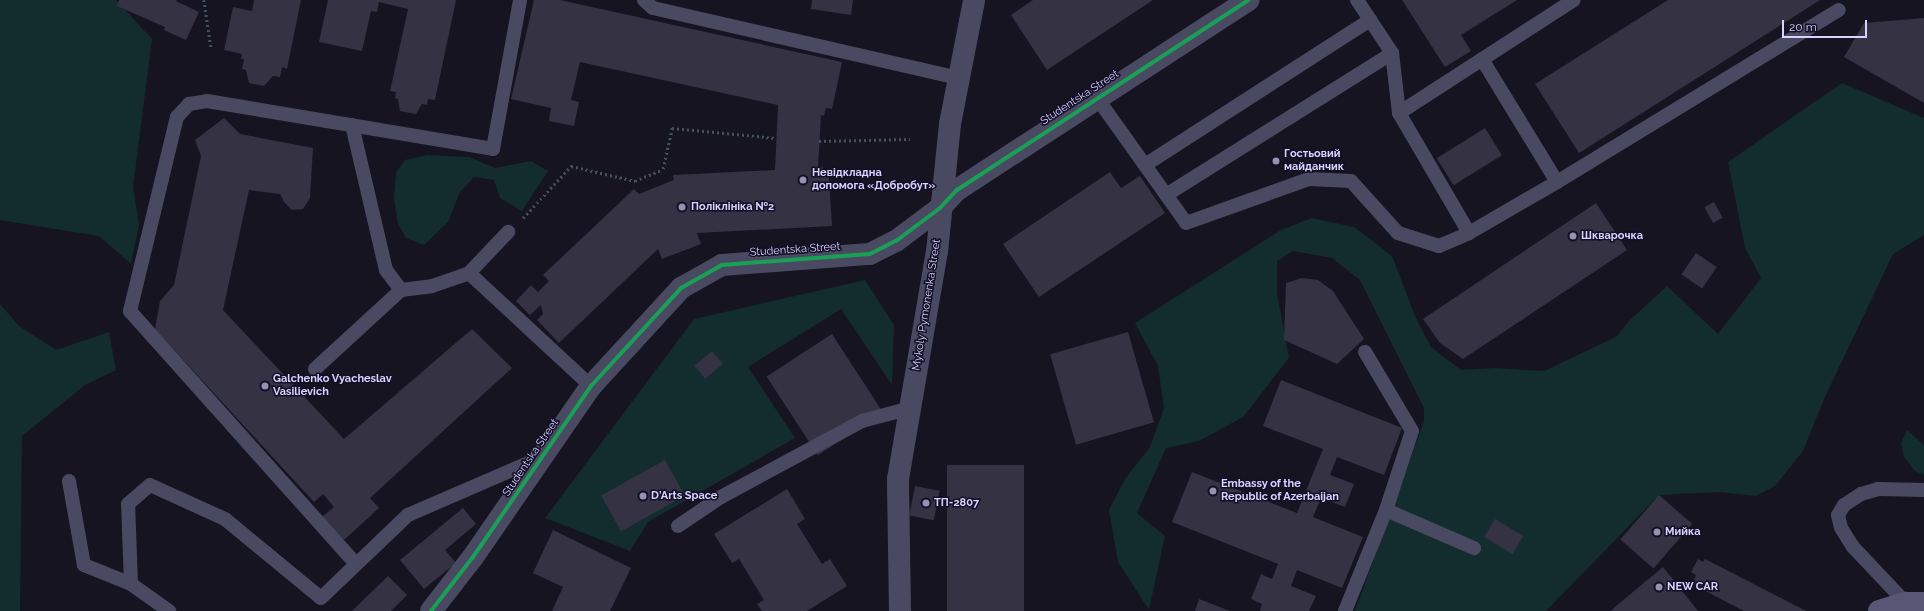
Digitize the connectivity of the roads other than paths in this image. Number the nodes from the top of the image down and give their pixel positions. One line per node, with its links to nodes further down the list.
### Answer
1 (520, 0): 14 (lane)
2 (644, 0): 11 (lane)
3 (974, 0): 11 (street, Mykoly Pymonenka Street)
4 (1249, 0): 12 (street, Studentska Street)
5 (1357, 0): 8 (lane)
6 (1574, 0): 10 (lane)
7 (1839, 10): 16 (lane)
8 (1370, 20): 9 (lane); 15 (lane)
9 (1392, 53): 13 (lane); 17 (lane)
10 (1482, 59): 13 (lane); 16 (lane)
11 (958, 78): 18 (street, Mykoly Pymonenka Street)
12 (1097, 98): 15 (lane); 18 (street, Studentska Street)
13 (1399, 112): 20 (lane)
14 (352, 125): 22 (lane); 33 (lane)
15 (1145, 165): 17 (lane)
16 (1557, 182): 20 (lane)
17 (1166, 195): 20 (lane)
18 (940, 208): 25 (street, Studentska Street); 26 (street, Mykoly Pymonenka Street)
19 (508, 232): 21 (lane)
20 (1469, 233)
21 (469, 273): 22 (lane); 25 (lane)
22 (401, 290): 24 (lane)
23 (1364, 352): 30 (lane)
24 (315, 369)
25 (591, 386): 27 (street, Studentska Street)
26 (911, 408): 31 (lane); 39 (street, Mykoly Pymonenka Street)
27 (542, 457): 33 (lane); 38 (street, Studentska Street)
28 (69, 481): 34 (lane)
29 (1924, 490): 36 (lane)
30 (1386, 510): 32 (lane); 40 (lane)
31 (678, 526)
32 (1474, 548)
33 (356, 564): 34 (lane)
34 (131, 584): 37 (lane)
35 (1924, 585): 36 (main road)
36 (1910, 607): 41 (main road)
37 (169, 611)
38 (431, 611)
39 (900, 611)
40 (1345, 611)
41 (1879, 611)

